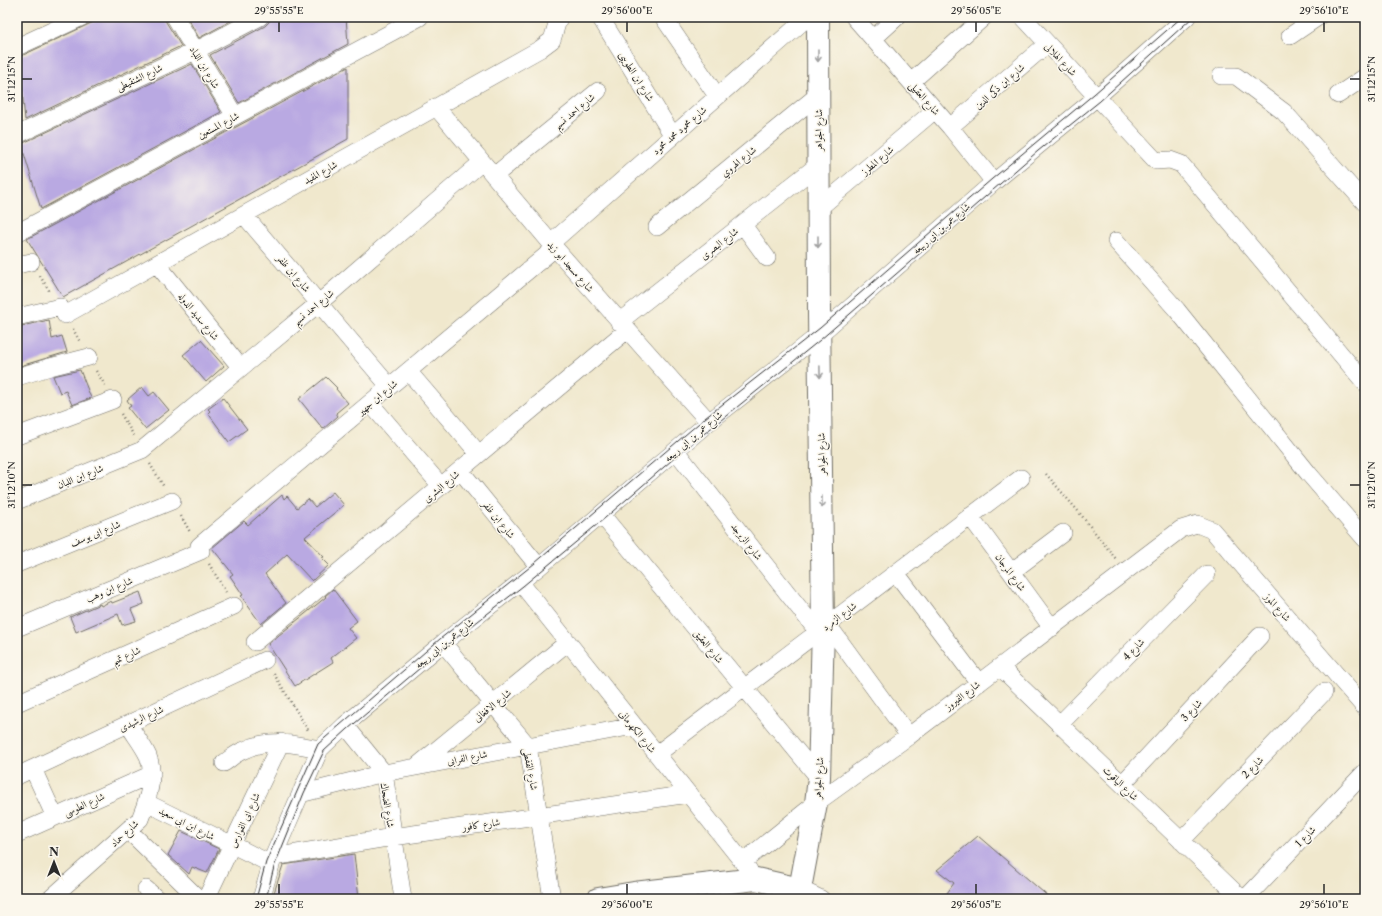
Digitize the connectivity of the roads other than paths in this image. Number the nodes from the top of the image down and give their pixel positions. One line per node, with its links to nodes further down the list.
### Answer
1 (82, 17): 19 (street)
2 (175, 17): 20 (street, شارع ابن اللباد)
3 (260, 17): 20 (street, شارع الشنقيطى)
4 (420, 17): 31 (street, شارع المستعين)
5 (559, 17): 29 (street, شارع المفيد)
6 (600, 17): 34 (street, شارع ابن الطويبى)
7 (663, 17): 27 (street)
8 (808, 17): 27 (street, شارع محمود محمد محمود)
9 (818, 17): 25 (main road, شارع الجواهر, one-way to 25)
10 (854, 17): 17 (street, شارع العقيلى)
11 (897, 17): 17 (street)
12 (984, 17): 23 (street)
13 (1187, 17): 28 (street, شارع عمر بن ابى ربيعه)
14 (1318, 17): 16 (street)
15 (1025, 18): 18 (street, شارع الهلالى)
16 (1290, 36)
17 (873, 39): 23 (street, شارع العقيلى)
18 (1048, 44): 28 (street, شارع الهلالى); 32 (street, شارع ابن ذكى الدين)
19 (17, 47)
20 (195, 51): 31 (street, شارع ابن اللباد); 33 (street, شارع الشنقيطى)
21 (1220, 76): 39 (street)
22 (1365, 77): 26 (street)
23 (911, 82): 30 (street, شارع العقيلى)
24 (598, 91): 37 (street, شارع احمد نسيم)
25 (818, 95): 36 (main road, شارع الجواهر); 43 (street, شارع الهروي)
26 (1338, 95)
27 (717, 96): 34 (street, شارع محمود محمد محمود)
28 (1098, 99): 38 (street, شارع عمر بن ابى ربيعه); 57 (street, شارع الهلالى)
29 (436, 107): 35 (street, شارع مسجد ابو زيد); 41 (street, شارع المفيد)
30 (935, 110): 32 (street, شارع العقيلى); 40 (street, شارع المطرز)
31 (235, 116): 44 (street, شارع المستعين)
32 (950, 127): 38 (street, شارع العقيلى)
33 (17, 135)
34 (673, 136): 46 (street, شارع محمود محمد محمود)
35 (482, 162): 37 (street, شارع مسجد ابو زيد); 49 (street, شارع احمد نسيم)
36 (818, 165): 40 (main road, شارع الجواهر); 42 (street, شارع البصرى)
37 (494, 176): 46 (street, شارع مسجد ابو زيد)
38 (994, 182): 52 (street, شارع عمر بن ابى ربيعه)
39 (1365, 203)
40 (818, 209): 52 (main road, شارع الجواهر, one-way to 52)
41 (244, 215): 48 (street, شارع المفيد); 49 (street, شارع ابن ظفر)
42 (742, 225): 47 (street); 51 (street, شارع البصرى)
43 (658, 227)
44 (17, 233)
45 (1116, 242): 75 (street)
46 (553, 245): 51 (street, شارع مسجد ابو زيد); 55 (street, شارع ابن جهير)
47 (767, 258)
48 (157, 264): 50 (street, شارع المفيد); 54 (street, شارع سديد الدوله)
49 (319, 303): 54 (street, شارع احمد نسيم); 58 (street, شارع ابن ظفر)
50 (17, 317)
51 (623, 326): 61 (street, شارع مسجد ابو زيد); 65 (street, شارع البشرى)
52 (820, 334): 61 (street, شارع عمر بن ابى ربيعه); 85 (main road, شارع الجواهر, one-way to 85)
53 (89, 357): 56 (street)
54 (241, 368): 63 (street, شارع احمد نسيم)
55 (408, 371): 58 (street, شارع ابن جهير); 65 (street)
56 (17, 377)
57 (1365, 383)
58 (389, 386): 60 (street, شارع ابن جهير)
59 (113, 400): 62 (street)
60 (370, 403): 68 (street); 76 (street, شارع ابن جهير)
61 (709, 422): 64 (street, شارع عمر بن ابى ربيعه)
62 (17, 436)
63 (142, 450): 69 (street, شارع ابن اللبان)
64 (676, 451): 71 (street, شارع عمر بن ابى ربيعه); 85 (street, شارع الزبرجد)
65 (479, 454): 66 (street, شارع البشرى)
66 (460, 470): 68 (street, شارع البشرى); 78 (street, شارع ابن ظفر)
67 (1021, 478): 72 (street, شارع الزمرد)
68 (441, 486): 88 (street, شارع البشرى)
69 (17, 501)
70 (172, 502): 77 (street, شارع ابى يوسف)
71 (601, 514): 78 (street, شارع عمر بن ابى ربيعه); 94 (street, شارع العقيق)
72 (970, 516): 79 (street, شارع المرجان); 80 (street, شارع الزمرد)
73 (1181, 530): 86 (street, شارع الفيروز); 98 (street, شارع الموز)
74 (1063, 533): 79 (street)
75 (1365, 540)
76 (200, 548): 84 (street, شارع ابن وهب)
77 (17, 564)
78 (539, 567): 82 (street, شارع عمر بن ابى ربيعه)
79 (1011, 572): 86 (street, شارع المرجان)
80 (896, 573): 85 (street, شارع الزمرد); 93 (street)
81 (1206, 574): 100 (street, شارع 4)
82 (520, 582): 89 (street, شارع الكهرمانى); 90 (street, شارع عمر بن ابى ربيعه)
83 (234, 606): 96 (street, شارع تميم)
84 (17, 628)
85 (823, 628): 94 (street, شارع الزمرد); 103 (street, شارع الزبرجد); 115 (main road, شارع الجواهر)
86 (1052, 628): 92 (street, شارع الفيروز)
87 (1260, 636): 116 (street, شارع 3)
88 (255, 642)
89 (568, 642): 97 (street, شارع الافغانى); 102 (street, شارع الكهرمانى)
90 (443, 643): 97 (street, شارع القفطى); 101 (street, شارع عمر بن ابى ربيعه)
91 (266, 660): 99 (street, شارع الرشيدى)
92 (1000, 667): 93 (street, شارع الفيروز); 100 (street, شارع الياقوت)
93 (978, 683): 103 (street, شارع الفيروز)
94 (744, 688): 107 (street, شارع الزمرد); 115 (street, شارع العقيق)
95 (1324, 692): 126 (street, شارع 2)
96 (17, 703)
97 (493, 703): 105 (street, شارع القفطى); 109 (street, شارع الافغانى)
98 (1364, 704)
99 (128, 724): 110 (street, شارع الرشيدى); 113 (street, شارع حماد)
100 (1060, 724): 116 (street, شارع الياقوت)
101 (345, 725): 106 (street, شارع عمر بن ابى ربيعه); 112 (street, شارع الضحاك)
102 (634, 726): 105 (street, شارع الفرابى); 107 (street, شارع الكهرمانى)
103 (909, 736): 120 (street, شارع الفيروز)
104 (281, 742): 106 (street); 108 (street); 127 (street, شارع ابى الفوارس)
105 (528, 746): 109 (street, شارع الفرابى); 121 (street, شارع القفطى)
106 (320, 749): 117 (street, شارع عمر بن ابى ربيعه)
107 (657, 754): 118 (street, شارع الكهرمانى)
108 (224, 763)
109 (416, 767): 112 (street, شارع الفرابى)
110 (33, 769): 114 (street, شارع الرشيدى); 122 (street)
111 (1365, 772): 141 (street, شارع 1)
112 (384, 773): 117 (street, شارع الفرابى); 125 (street, شارع الضحاك)
113 (152, 774): 119 (street, شارع حماد); 122 (street, شارع الطوسى)
114 (17, 776)
115 (819, 778): 120 (main road, شارع الجواهر)
116 (1122, 784): 126 (street, شارع الياقوت)
117 (301, 792): 128 (street, شارع عمر بن ابى ربيعه)
118 (689, 794): 121 (street, شارع كافور); 129 (street, شارع الكهرمانى)
119 (147, 803): 123 (street, شارع حماد); 127 (street, شارع ابن ابى سعيد)
120 (816, 803): 129 (street, شارع الفيروز); 131 (main road, شارع الجواهر)
121 (539, 816): 125 (street, شارع كافور); 138 (street, شارع القفطى)
122 (55, 817): 124 (street, شارع الطوسى)
123 (128, 830): 133 (street, شارع حماد); 134 (street)
124 (17, 834)
125 (393, 837): 128 (street, شارع كافور); 137 (street, شارع الضحاك)
126 (1181, 841): 141 (street, شارع الياقوت)
127 (232, 846): 128 (street, شارع ابن ابى سعيد); 135 (street, شارع ابى الفوارس)
128 (273, 859): 136 (street, شارع عمر بن ابى ربيعه)
129 (743, 862): 130 (street, شارع الكهرمانى)
130 (756, 879): 131 (main road); 132 (main road)
131 (788, 891): 140 (street)
132 (634, 896): 139 (main road)
133 (50, 899)
134 (199, 899)
135 (206, 899)
136 (261, 899)
137 (403, 899)
138 (552, 899)
139 (598, 899)
140 (821, 899)
141 (1243, 899)

